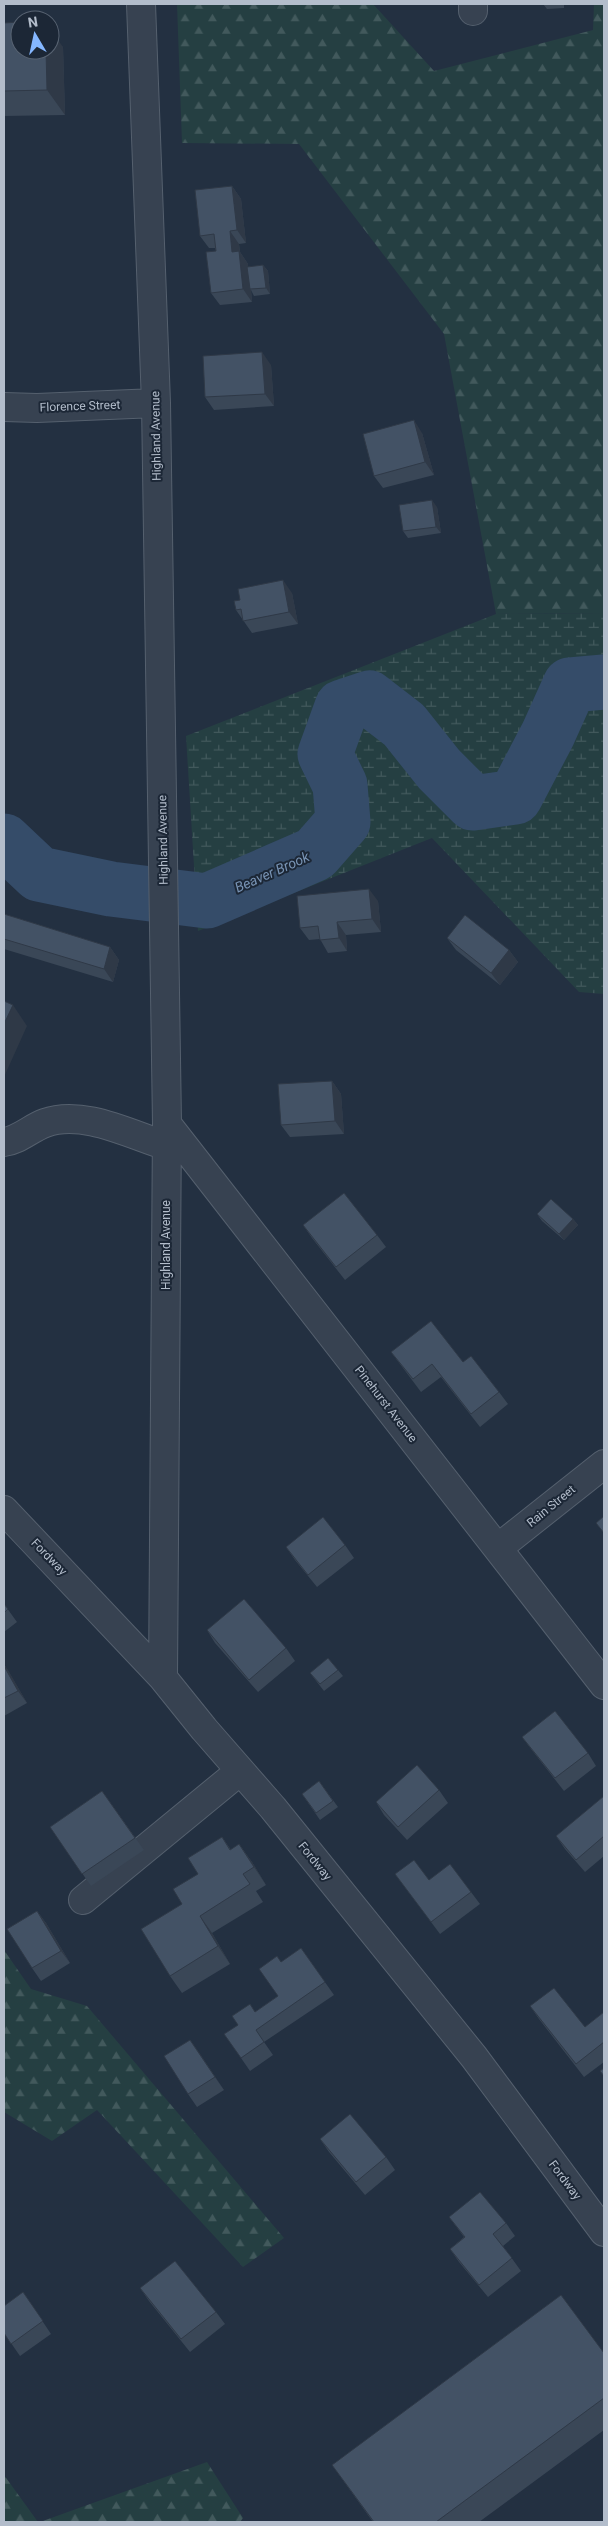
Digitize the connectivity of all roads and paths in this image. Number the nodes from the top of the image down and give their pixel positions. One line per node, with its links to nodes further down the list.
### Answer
1 (141, 4): 2 (street, Highland Avenue)
2 (156, 403): 3 (street, Florence Street); 4 (street, Highland Avenue)
3 (4, 407)
4 (167, 1135): 5 (street); 8 (street, Pinehurst Avenue); 9 (street, Highland Avenue)
5 (4, 1142)
6 (604, 1464): 8 (street, Rain Street)
7 (4, 1510): 9 (street, Fordway)
8 (498, 1548): 10 (street, Pinehurst Avenue)
9 (164, 1678): 11 (street, Fordway)
10 (604, 1685)
11 (240, 1771): 12 (street); 13 (street, Fordway)
12 (83, 1900)
13 (604, 2232)

